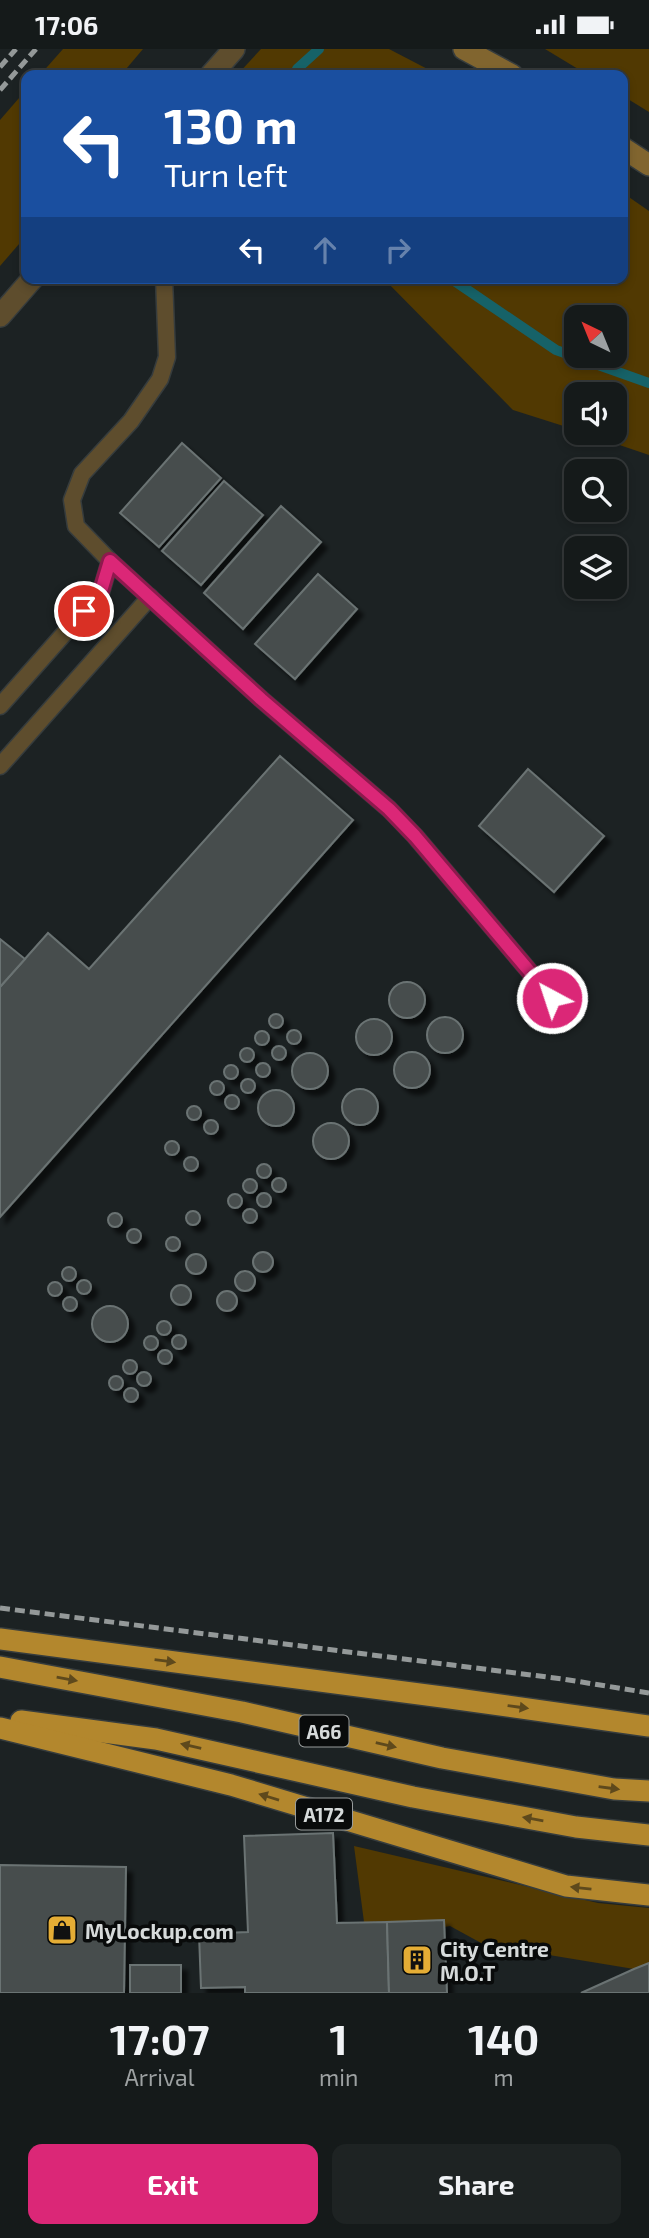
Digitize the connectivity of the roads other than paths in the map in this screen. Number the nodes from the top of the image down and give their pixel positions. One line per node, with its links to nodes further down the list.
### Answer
1 (234, 49): 3 (street)
2 (464, 49): 4 (street)
3 (215, 70)
4 (503, 70)
5 (628, 151): 6 (street)
6 (649, 165)
7 (28, 284): 9 (street)
8 (164, 284): 10 (lane)
9 (0, 316)
10 (110, 561): 11 (lane); 12 (lane)
11 (150, 597): 13 (lane); 14 (lane)
12 (0, 706)
13 (0, 766)
14 (552, 998)
15 (0, 1639): 18 (highway, one-way to 18)
16 (0, 1667): 20 (highway, A66, one-way to 20)
17 (0, 1719): 21 (highway, A66, one-way to 17)
18 (649, 1726)
19 (0, 1728): 22 (highway, A172, one-way to 19)
20 (649, 1791)
21 (649, 1835)
22 (649, 1895)

